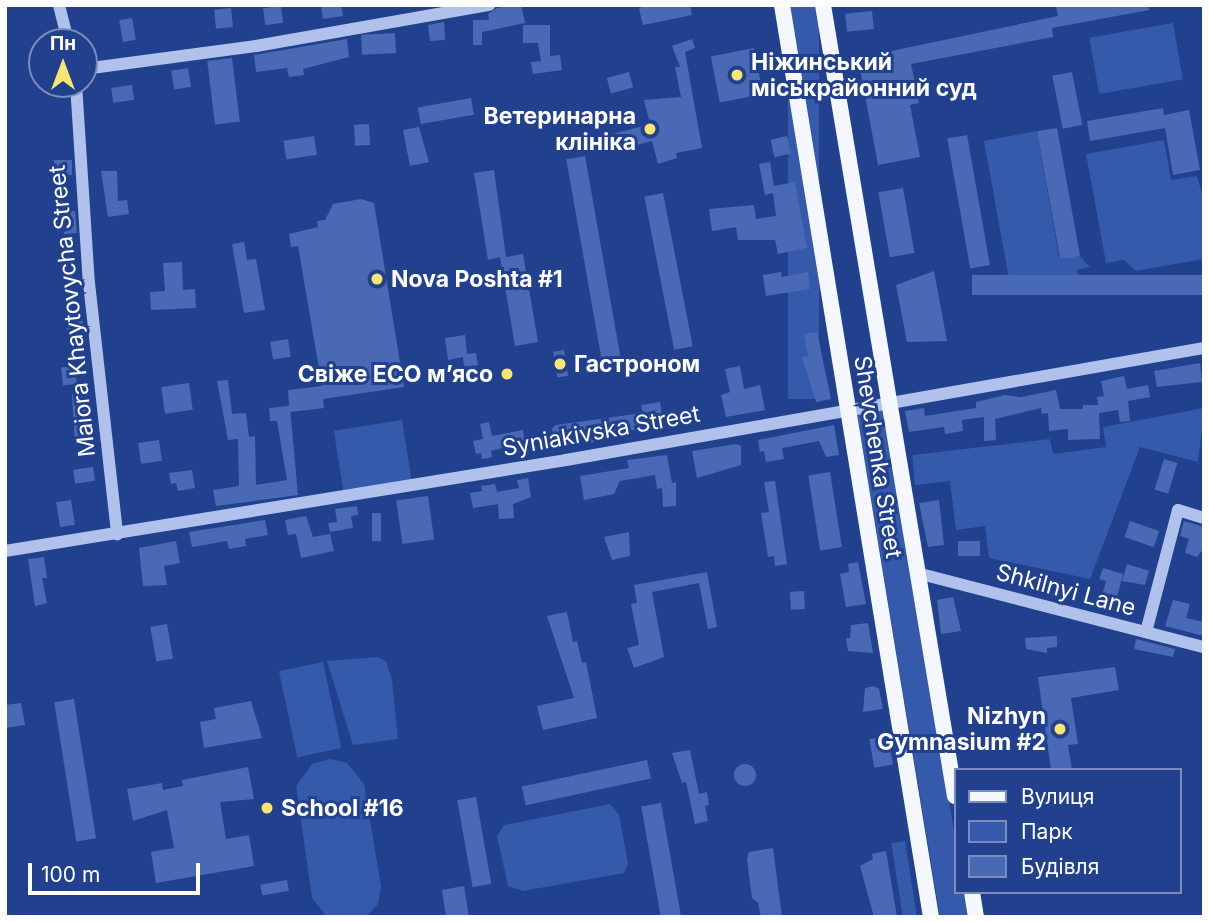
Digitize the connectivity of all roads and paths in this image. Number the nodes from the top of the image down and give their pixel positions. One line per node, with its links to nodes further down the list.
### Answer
1 (59, 5): 6 (street)
2 (489, 5): 5 (street)
3 (782, 5): 11 (main road, Shevchenka Street)
4 (823, 5): 10 (main road, Shevchenka Street)
5 (431, 10): 7 (street)
6 (65, 28)
7 (98, 67)
8 (77, 98): 13 (street, Maiora Khaytovycha Street)
9 (1204, 348): 10 (street, Syniakivska Street)
10 (889, 401): 11 (street, Syniakivska Street); 15 (main road, Shevchenka Street)
11 (847, 408): 13 (street, Syniakivska Street); 20 (main road, Shevchenka Street)
12 (1204, 518): 16 (street)
13 (117, 534): 14 (street, Syniakivska Street)
14 (5, 551)
15 (917, 573): 16 (street, Shkilnyi Lane); 18 (main road, Shevchenka Street)
16 (1146, 632): 17 (street, Shkilnyi Lane)
17 (1204, 648)
18 (954, 790)
19 (972, 894): 21 (main road)
20 (931, 917)
21 (976, 917)

